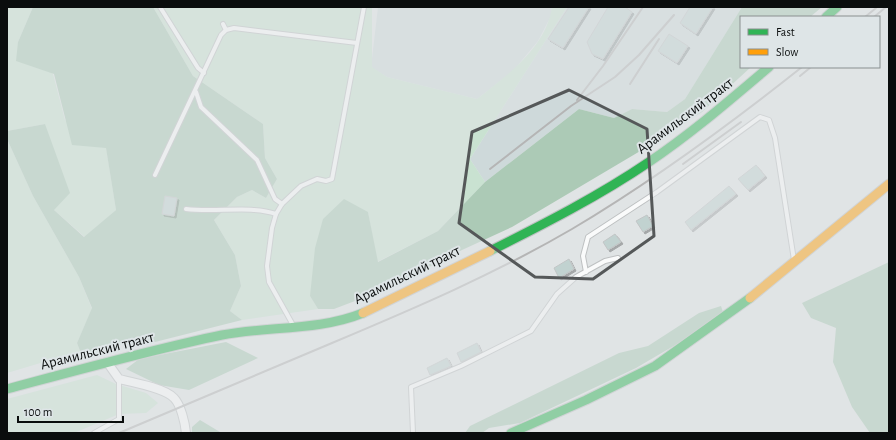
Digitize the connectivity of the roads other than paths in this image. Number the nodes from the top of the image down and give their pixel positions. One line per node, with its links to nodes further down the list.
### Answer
1 (160, 7): 9 (lane)
2 (364, 7): 7 (lane)
3 (837, 7): 4 (main road)
4 (827, 16)
5 (224, 24): 6 (lane)
6 (226, 30): 7 (lane); 9 (lane)
7 (358, 43): 13 (lane)
8 (768, 68): 19 (main road, Арамильский тракт)
9 (204, 73): 10 (lane)
10 (196, 92): 11 (lane); 13 (lane)
11 (155, 175)
12 (889, 184): 17 (main road)
13 (282, 204): 15 (lane)
14 (186, 209): 15 (lane)
15 (276, 214): 19 (lane)
16 (618, 258): 18 (lane)
17 (794, 260): 18 (lane); 26 (main road)
18 (586, 272): 25 (lane)
19 (295, 327): 20 (main road, Арамильский тракт)
20 (107, 362): 21 (street); 22 (main road, Арамильский тракт)
21 (119, 379): 23 (lane); 24 (street)
22 (7, 389)
23 (94, 433)
24 (186, 433)
25 (413, 433)
26 (511, 433)

